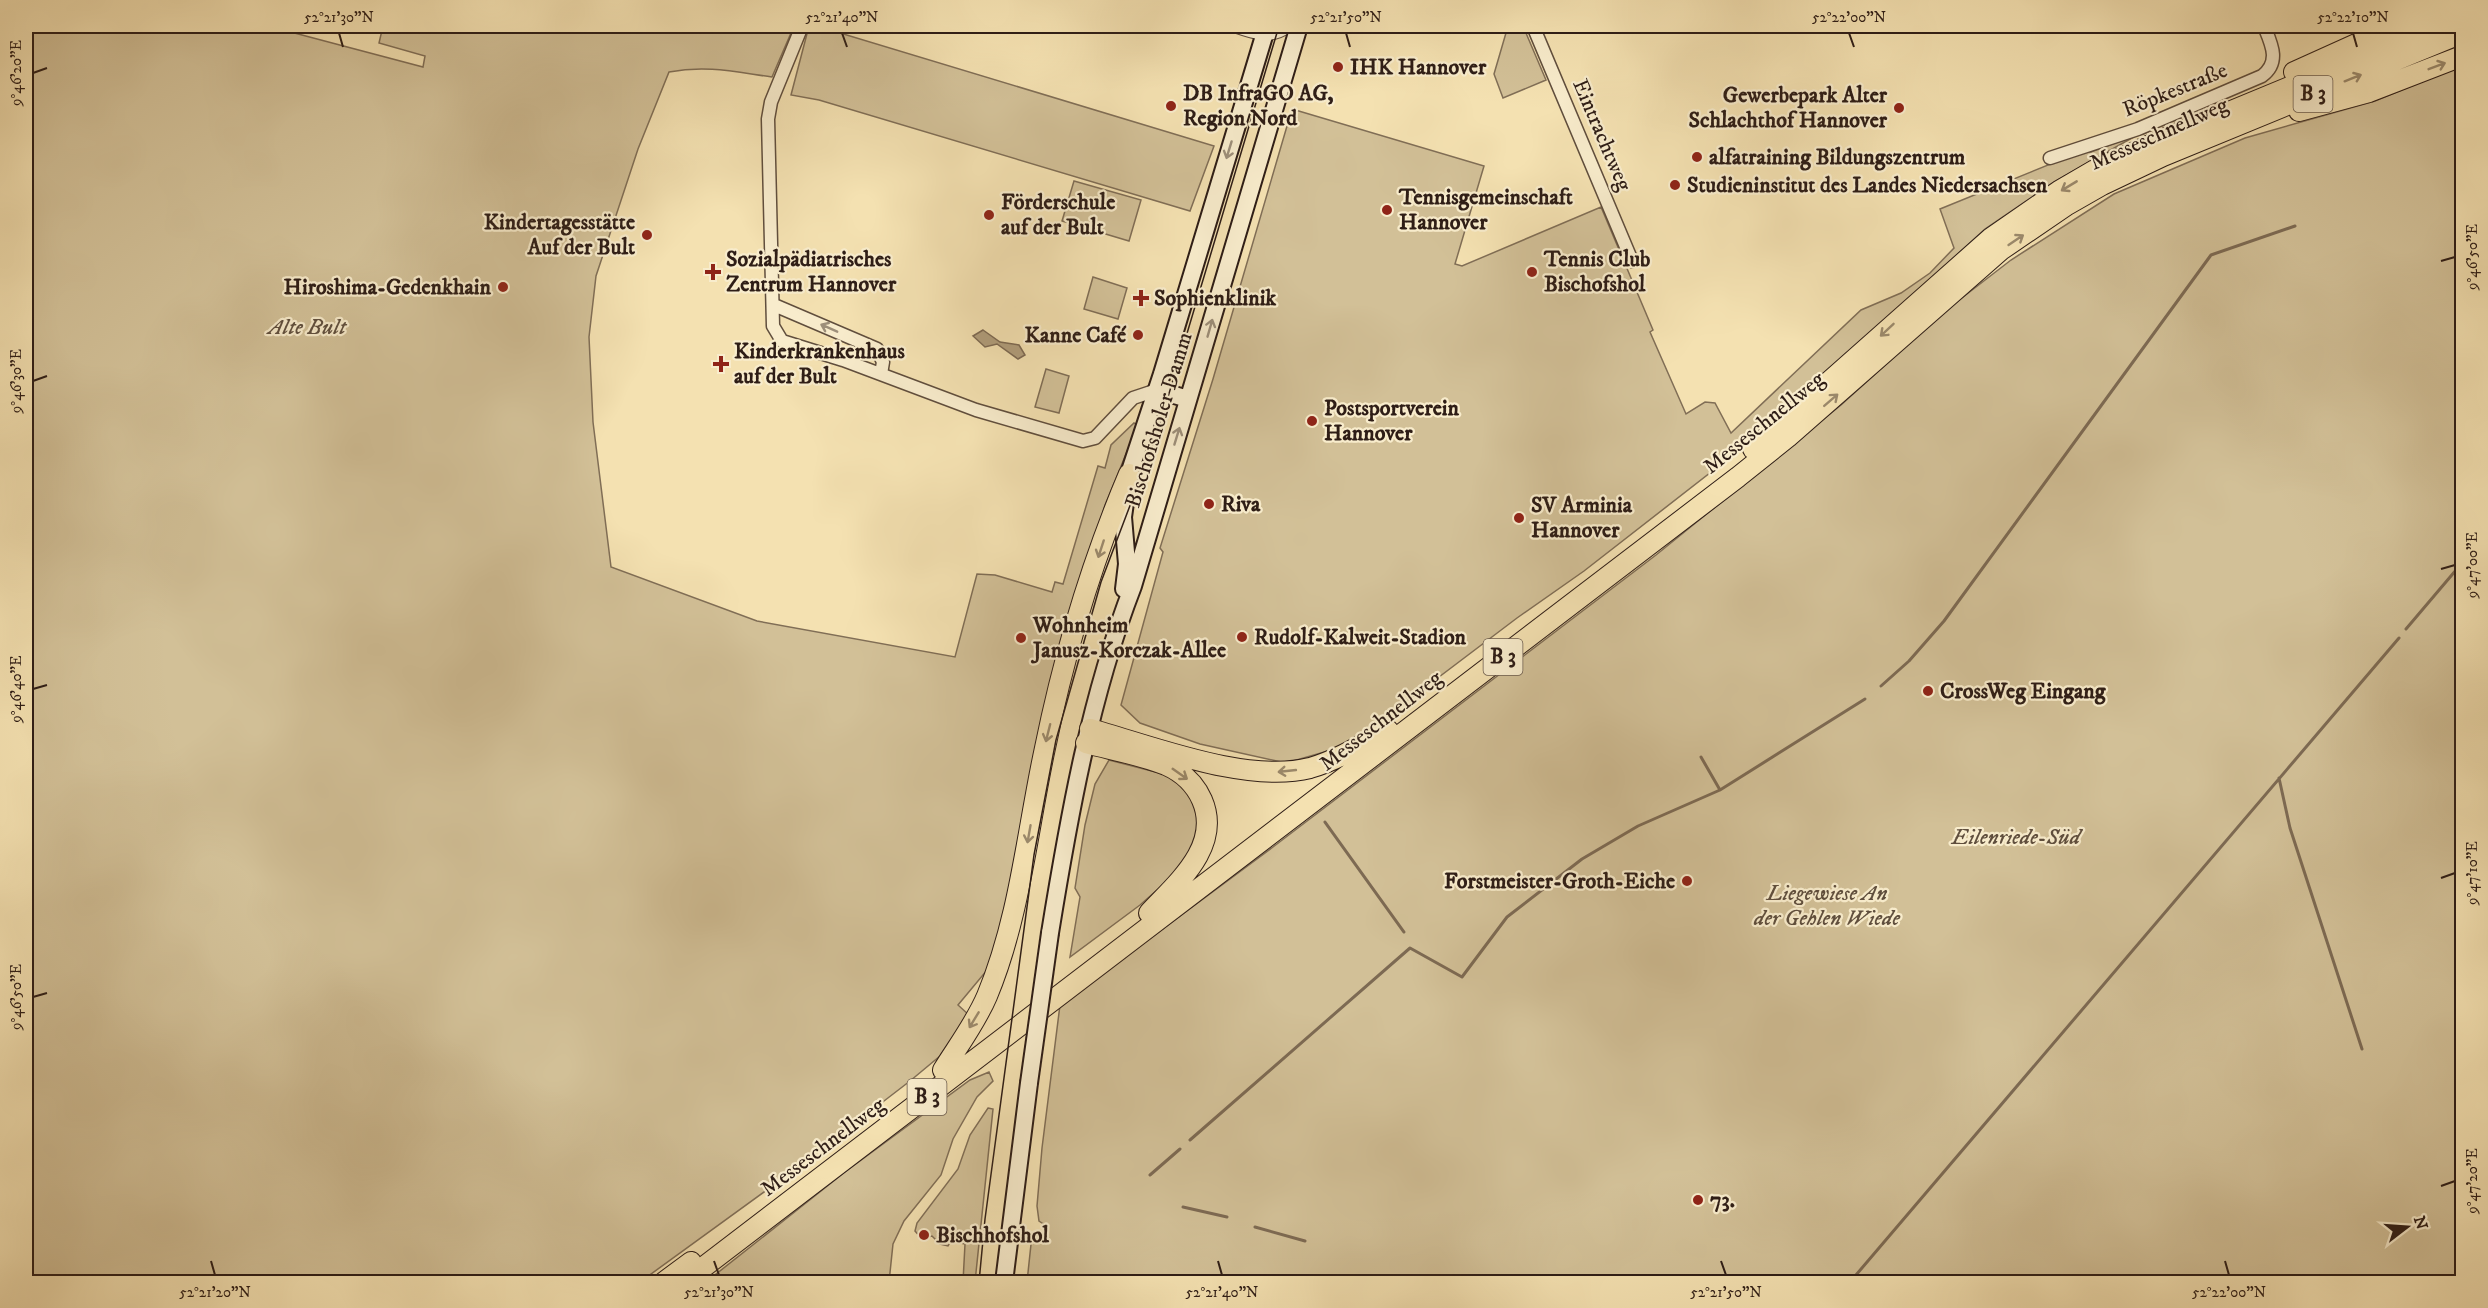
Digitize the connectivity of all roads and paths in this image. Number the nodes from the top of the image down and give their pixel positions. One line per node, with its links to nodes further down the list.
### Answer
1 (802, 26): 15 (street)
2 (1237, 26): 8 (street)
3 (1299, 26): 10 (main road, Bischofsholer Damm)
4 (1533, 26): 14 (street, Eintrachtweg)
5 (2264, 26): 13 (street, Röpkestraße)
6 (2396, 26): 12 (highway)
7 (2437, 26): 12 (highway, Messeschnellweg / B 3)
8 (1275, 28): 10 (street); 17 (main road, Bischofsholer Damm, one-way to 17)
9 (2463, 33): 12 (highway, Messeschnellweg / B 3, one-way to 9)
10 (1289, 54): 18 (main road, Bischofsholer Damm, one-way to 10)
11 (2463, 56): 12 (highway, one-way to 11)
12 (2161, 149): 21 (highway, Messeschnellweg / B 3, one-way to 21); 26 (highway, Messeschnellweg / B 3, one-way to 12)
13 (2050, 158)
14 (1632, 261)
15 (774, 305): 16 (street, one-way to 15); 16 (street)
16 (881, 374): 17 (street)
17 (1157, 390): 18 (main road); 19 (main road, Bischofsholer Damm)
18 (1188, 399): 20 (main road, Bischofsholer Damm, one-way to 18)
19 (1129, 474): 20 (main road, Bischofsholer Damm); 24 (highway, one-way to 24)
20 (1120, 620): 22 (main road, Bischofsholer Damm)
21 (1388, 730): 22 (highway, one-way to 22); 23 (highway, Messeschnellweg / B 3)
22 (1088, 736): 23 (highway, one-way to 23); 27 (main road, Bischofsholer Damm, bridge)
23 (1149, 913): 24 (highway, Messeschnellweg / B 3)
24 (943, 1070): 25 (highway, Messeschnellweg / B 3)
25 (664, 1282)
26 (684, 1282)
27 (1004, 1282)

